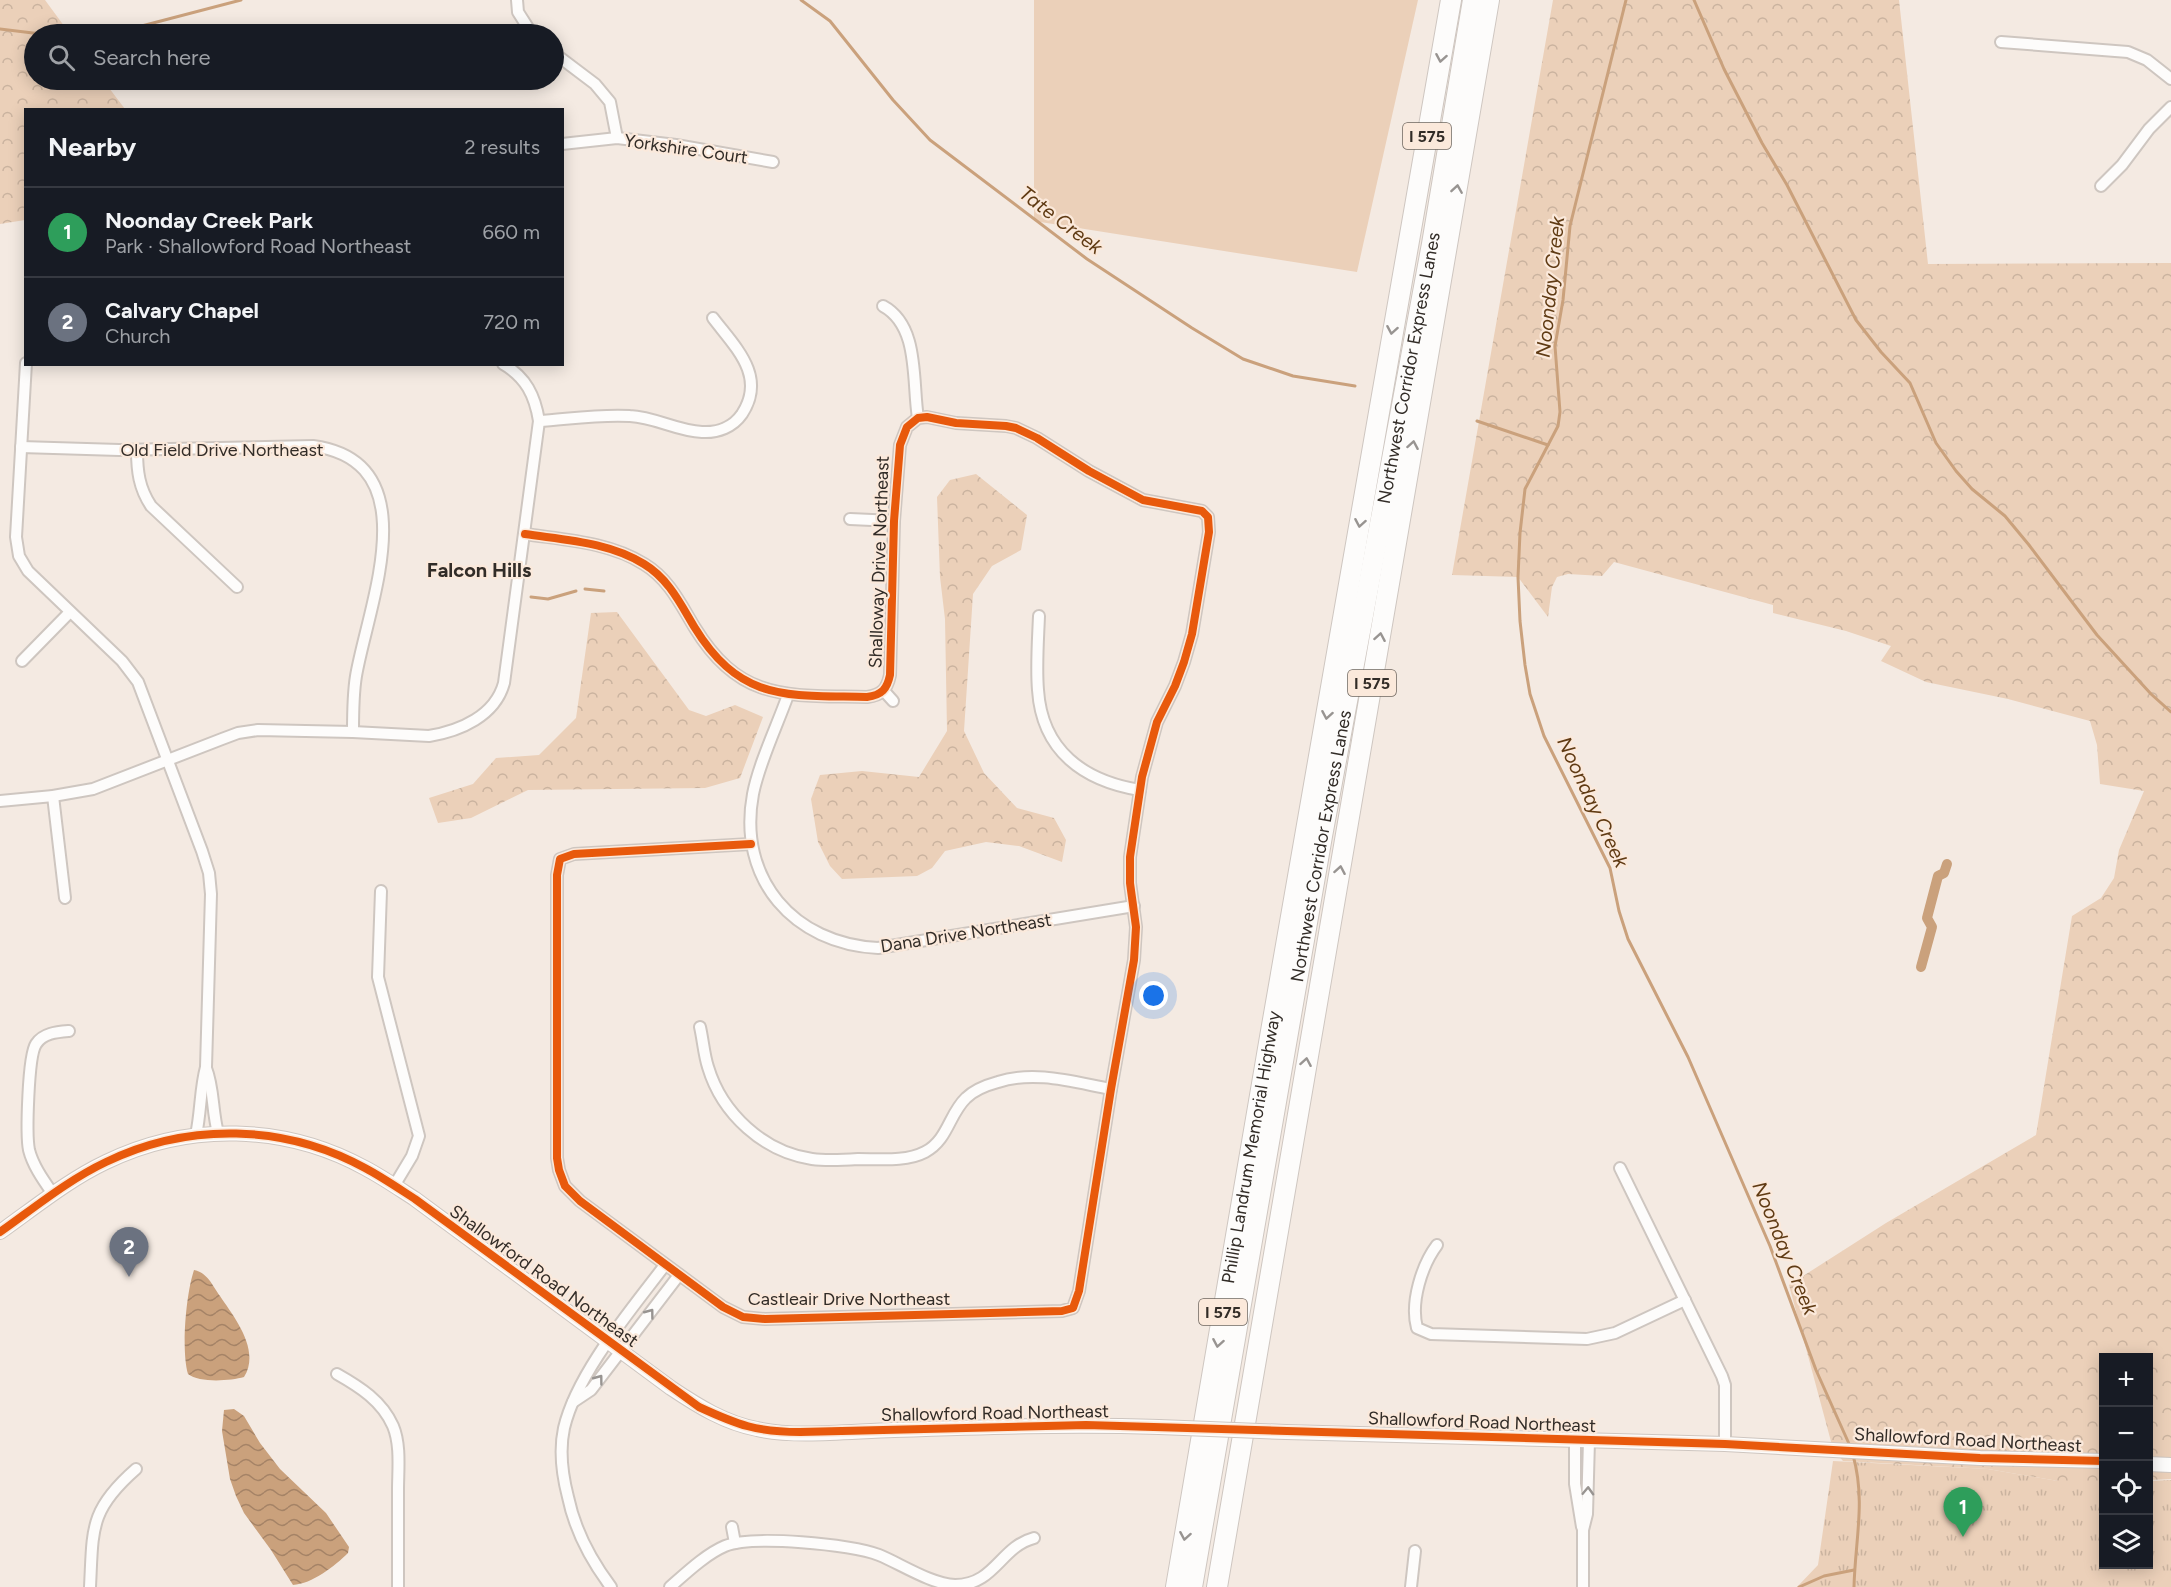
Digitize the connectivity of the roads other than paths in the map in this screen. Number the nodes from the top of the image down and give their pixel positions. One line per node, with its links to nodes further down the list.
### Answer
1 (518, 0): 5 (street)
2 (1451, 0): 78 (highway, Phillip Landrum Memorial Highway / I 575, one-way to 78)
3 (1473, 0): 79 (highway, Northwest Corridor Express Lanes)
4 (1489, 0): 47 (highway, I 575, one-way to 4)
5 (526, 24)
6 (2001, 42): 8 (street)
7 (564, 60): 10 (street)
8 (2171, 79)
9 (2171, 107): 13 (street)
10 (617, 138): 11 (street, Yorkshire Court); 12 (street, Yorkshire Court)
11 (564, 144)
12 (773, 162)
13 (2101, 186)
14 (883, 306): 18 (street)
15 (713, 318): 19 (street)
16 (26, 366): 20 (street)
17 (508, 366): 19 (street)
18 (918, 418): 23 (street); 25 (street, Shalloway Drive Northeast)
19 (539, 421): 26 (street)
20 (21, 447): 21 (street, Old Field Drive Northeast); 28 (street)
21 (137, 450): 27 (street); 34 (street, Old Field Drive Northeast)
22 (1217, 509): 23 (street)
23 (1208, 517): 36 (street, Castleair Drive Northeast)
24 (850, 519): 25 (street, Shalloway Drive Northeast)
25 (894, 521): 31 (street, Shalloway Drive Northeast)
26 (525, 534): 32 (street, Shalloway Drive Northeast); 34 (street)
27 (237, 588)
28 (70, 612): 30 (street); 35 (street)
29 (1039, 616): 36 (street)
30 (22, 661)
31 (884, 691): 32 (street, Shalloway Drive Northeast); 33 (street, Shalloway Drive Northeast)
32 (788, 695): 39 (street, Dana Drive Northeast)
33 (893, 701)
34 (352, 732): 35 (street)
35 (169, 760): 37 (street); 45 (street)
36 (1140, 790): 42 (street, Castleair Drive Northeast)
37 (53, 796): 38 (street); 41 (street)
38 (0, 801)
39 (751, 844): 42 (street, Dana Drive Northeast); 55 (street, Castleair Drive Northeast)
40 (381, 891): 51 (street)
41 (65, 898)
42 (1134, 906): 46 (street, Castleair Drive Northeast)
43 (700, 1027): 46 (street)
44 (69, 1031): 52 (street)
45 (206, 1067): 48 (street); 49 (street)
46 (1111, 1089): 56 (street, Castleair Drive Northeast)
47 (1296, 1120): 80 (highway); 81 (highway, I 575)
48 (218, 1133): 49 (street, Shallowford Road Northeast); 51 (street, Shallowford Road Northeast)
49 (196, 1135): 52 (street, Shallowford Road Northeast)
50 (1620, 1168): 57 (street)
51 (394, 1186): 58 (street, Shallowford Road Northeast)
52 (53, 1194): 53 (street, Shallowford Road Northeast)
53 (0, 1232)
54 (1437, 1245): 57 (street)
55 (665, 1265): 56 (street, Castleair Drive Northeast); 58 (street)
56 (679, 1275): 59 (street, one-way to 56)
57 (1685, 1300): 64 (street)
58 (609, 1341): 59 (street, Shallowford Road Northeast); 61 (street)
59 (621, 1351): 61 (street, one-way to 59); 62 (street, Shallowford Road Northeast, bridge)
60 (337, 1374): 75 (street)
61 (573, 1402): 76 (street)
62 (1575, 1440): 63 (street, Shallowford Road Northeast); 70 (street)
63 (1590, 1440): 64 (street, Shallowford Road Northeast); 70 (street, one-way to 63)
64 (1725, 1444): 65 (street, Shallowford Road Northeast)
65 (2099, 1461)
66 (2153, 1464): 67 (street)
67 (2171, 1465)
68 (136, 1469): 74 (street)
69 (732, 1527): 72 (street)
70 (1583, 1530): 83 (street)
71 (1034, 1538): 72 (street)
72 (735, 1543): 77 (street)
73 (1415, 1551): 82 (street)
74 (90, 1587)
75 (398, 1587)
76 (611, 1587)
77 (670, 1587)
78 (1176, 1587)
79 (1192, 1587)
80 (1203, 1587)
81 (1217, 1587)
82 (1411, 1587)
83 (1583, 1587)

